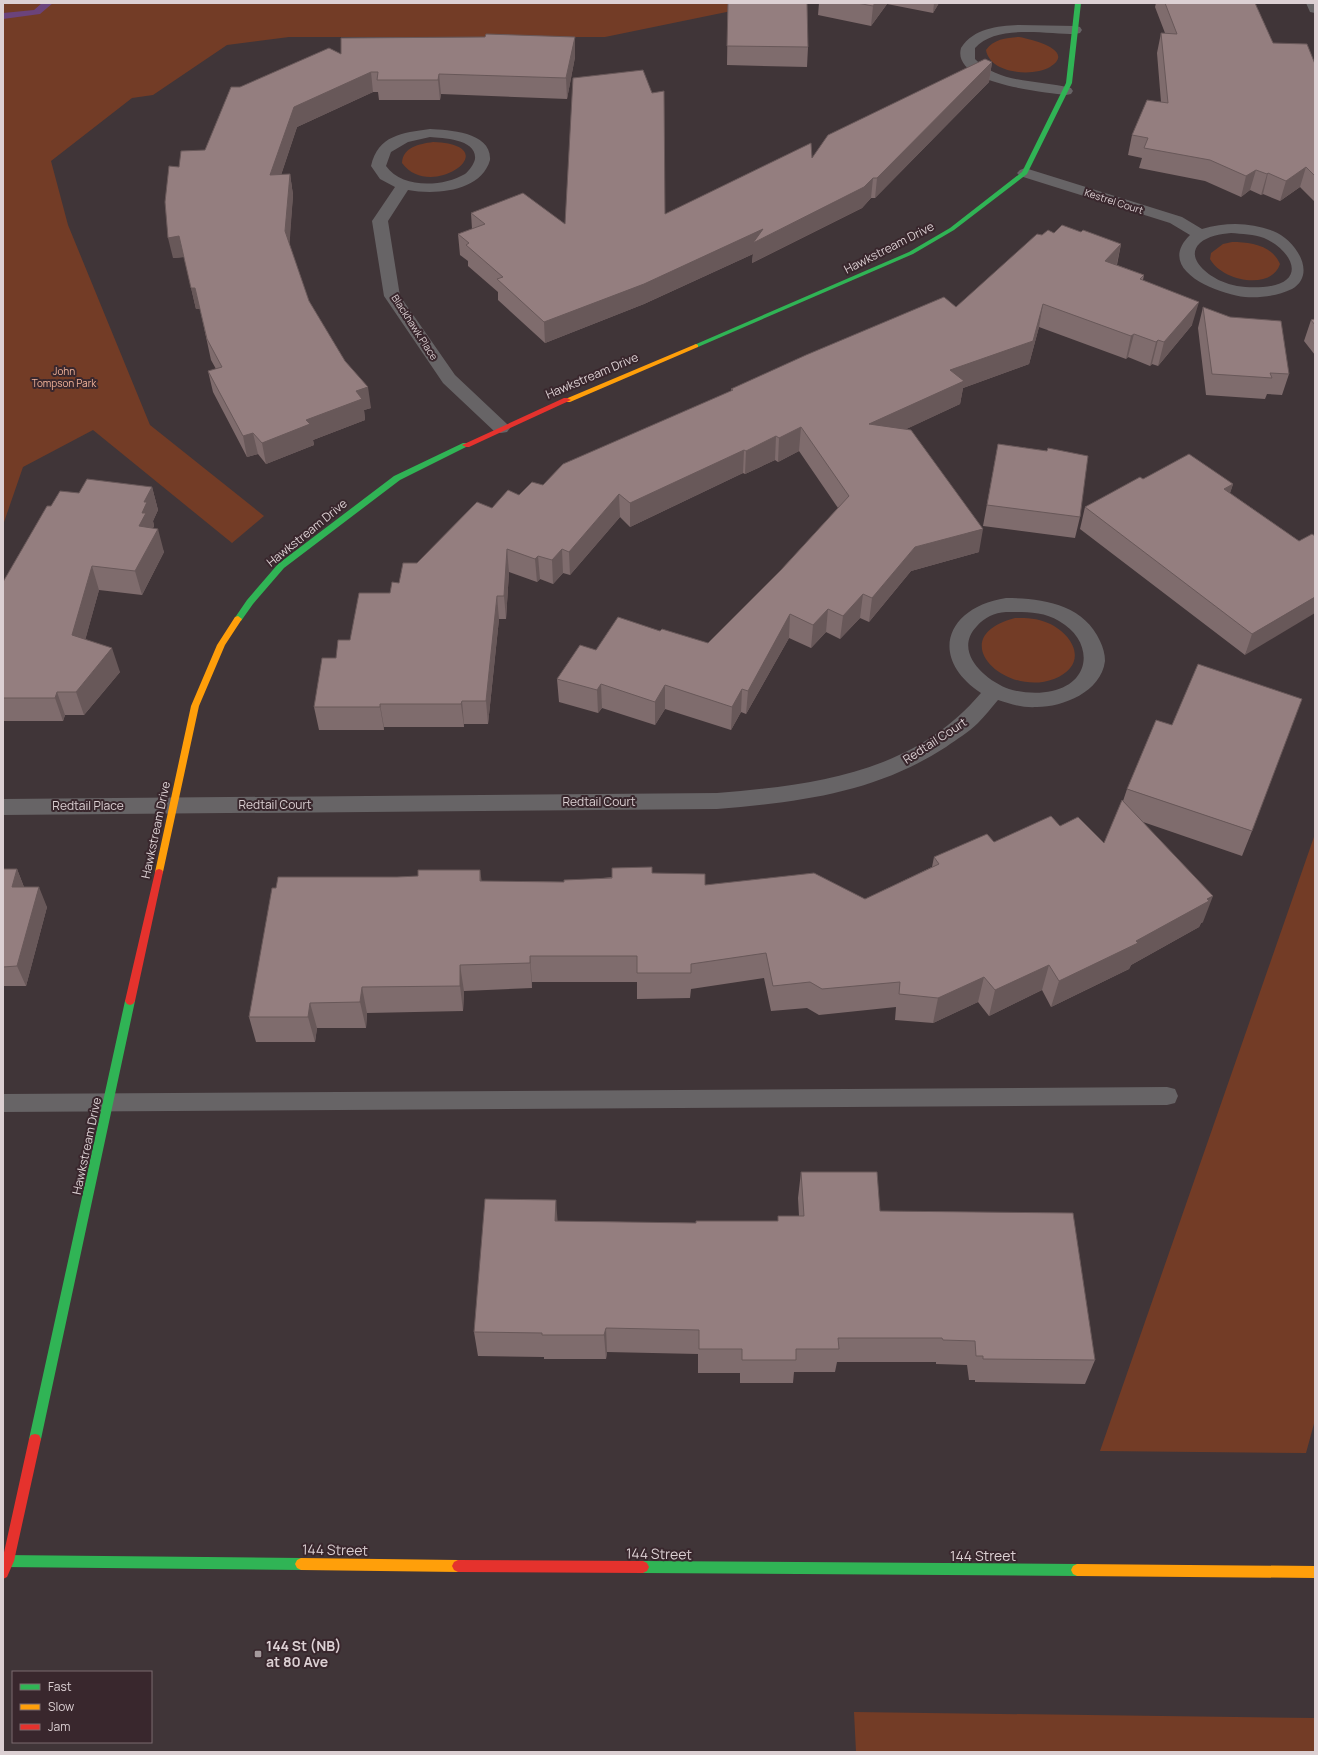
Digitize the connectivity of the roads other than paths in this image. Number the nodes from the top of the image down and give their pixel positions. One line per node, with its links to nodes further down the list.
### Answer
1 (1078, 3): 4 (street, Hawkstream Drive)
2 (1313, 3): 3 (street)
3 (1315, 9)
4 (1075, 30): 5 (street, Hawkstream Drive); 5 (street)
5 (1066, 91): 6 (street, Hawkstream Drive)
6 (1026, 173): 8 (street, Kestrel Court); 9 (street, Hawkstream Drive)
7 (404, 185): 7 (street); 9 (street, Blackhawk Place)
8 (1200, 235): 8 (street)
9 (501, 428): 12 (street, Hawkstream Drive)
10 (994, 691): 10 (street); 12 (street, Redtail Court)
11 (3, 806): 12 (street, Redtail Place)
12 (173, 806): 15 (street, Hawkstream Drive)
13 (1167, 1096): 15 (lane)
14 (3, 1103): 15 (lane)
15 (109, 1103): 16 (street, Hawkstream Drive)
16 (5, 1561): 17 (street, 144 Street); 18 (street, Hawkstream Drive)
17 (1315, 1572)
18 (3, 1573)

